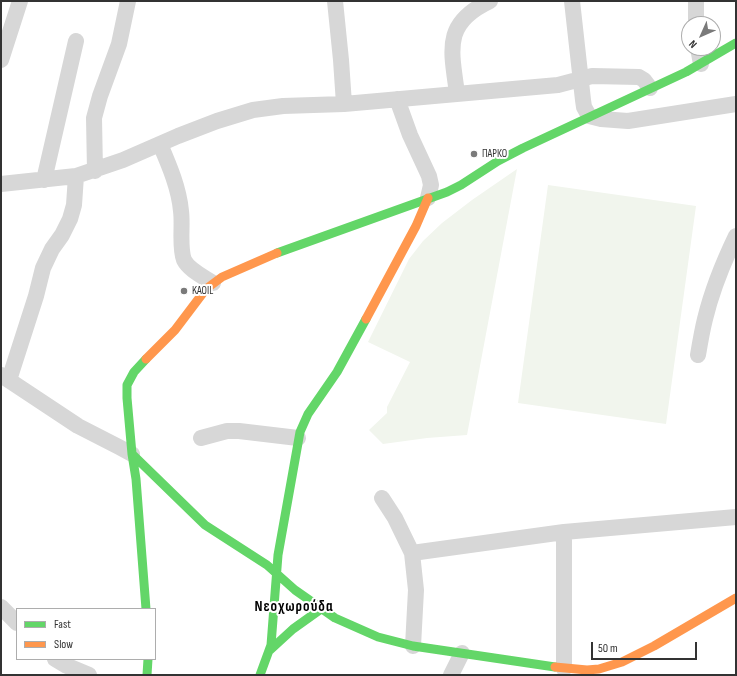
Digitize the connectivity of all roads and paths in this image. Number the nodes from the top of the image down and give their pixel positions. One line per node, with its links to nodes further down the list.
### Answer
1 (20, 1): 11 (street)
2 (128, 1): 21 (street)
3 (335, 1): 17 (street)
4 (490, 1): 15 (street)
5 (572, 1): 13 (street)
6 (696, 1): 7 (street)
7 (696, 16)
8 (76, 41): 23 (street)
9 (736, 43): 12 (street)
10 (700, 56): 12 (street)
11 (1, 60)
12 (701, 64): 14 (street)
13 (580, 78): 14 (street); 15 (street); 19 (street)
14 (650, 88): 19 (street)
15 (458, 93): 16 (street)
16 (397, 99): 17 (street); 25 (street)
17 (344, 104): 20 (street)
18 (736, 104): 19 (street)
19 (589, 116): 25 (street)
20 (160, 144): 21 (street); 27 (street)
21 (95, 171): 22 (street)
22 (76, 176): 23 (street); 29 (street)
23 (44, 180): 24 (street)
24 (1, 184)
25 (428, 198): 27 (street); 31 (street)
26 (736, 236): 28 (street)
27 (213, 283): 32 (street)
28 (698, 356)
29 (5, 378): 32 (street)
30 (201, 438): 31 (street)
31 (298, 438): 37 (street)
32 (132, 454): 37 (street); 40 (street)
33 (382, 498): 36 (street)
34 (736, 517): 35 (street)
35 (564, 532): 36 (street); 48 (street)
36 (412, 553): 43 (street)
37 (276, 572): 41 (street); 44 (street)
38 (736, 598): 49 (street)
39 (1, 607): 42 (street)
40 (146, 608)
41 (321, 609): 43 (street); 44 (street)
42 (16, 622)
43 (413, 646): 45 (street)
44 (269, 651): 52 (street)
45 (462, 653): 48 (street); 53 (street)
46 (58, 660): 50 (street)
47 (148, 660): 51 (street)
48 (564, 668): 49 (street)
49 (587, 672)
50 (89, 675)
51 (147, 675)
52 (260, 675)
53 (451, 675)

